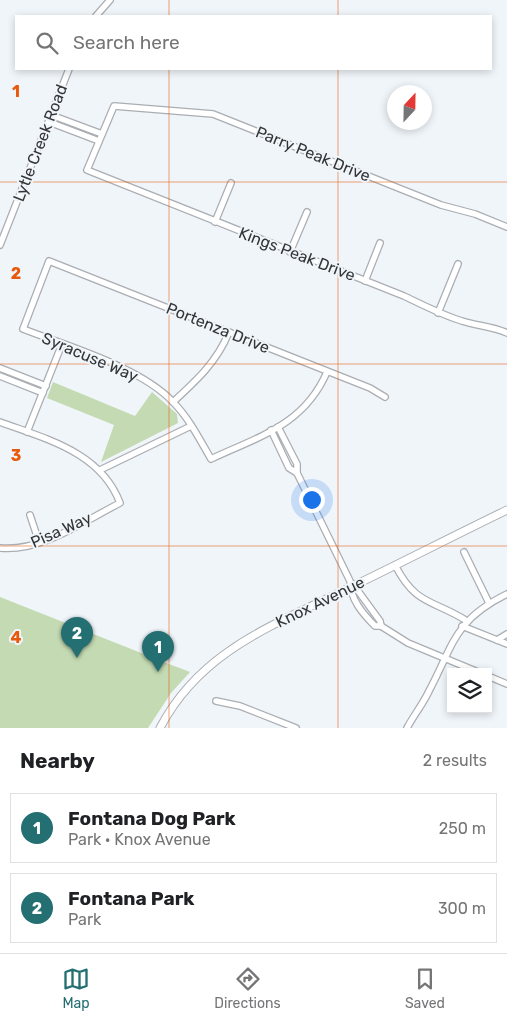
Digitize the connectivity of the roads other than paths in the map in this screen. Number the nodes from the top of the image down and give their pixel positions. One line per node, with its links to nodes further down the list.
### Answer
1 (110, 0): 2 (street)
2 (97, 15)
3 (68, 70): 4 (street, Lytle Creek Road)
4 (51, 115): 5 (street, Lytle Creek Road); 6 (street)
5 (48, 122): 7 (street); 13 (street, Lytle Creek Road)
6 (102, 134): 7 (street); 11 (street, Parry Peak Drive)
7 (99, 141): 10 (street, Kings Peak Drive)
8 (231, 183): 10 (street)
9 (307, 212): 14 (street)
10 (216, 222): 14 (street, Kings Peak Drive)
11 (507, 226)
12 (380, 243): 17 (street)
13 (0, 245)
14 (290, 252): 17 (street, Kings Peak Drive)
15 (50, 261): 19 (street, Portenza Drive); 21 (street, Syracuse Way)
16 (458, 264): 18 (street)
17 (365, 281): 18 (street, Kings Peak Drive)
18 (438, 312): 20 (street, Kings Peak Drive)
19 (229, 332): 23 (street, Portenza Drive); 28 (street)
20 (507, 333)
21 (62, 344): 25 (street); 28 (street, Syracuse Way)
22 (0, 368): 25 (street)
23 (327, 372): 27 (street, Portenza Drive); 31 (street)
24 (0, 376): 26 (street)
25 (46, 386): 26 (street)
26 (43, 393): 32 (street)
27 (386, 397)
28 (173, 402): 30 (street, Syracuse Way)
29 (0, 422): 32 (street)
30 (191, 426): 31 (street, Syracuse Way); 33 (street)
31 (275, 429): 34 (street); 34 (street)
32 (27, 432): 33 (street)
33 (100, 470): 37 (street, Pisa Way)
34 (296, 473): 41 (street)
35 (507, 510): 40 (street, Knox Avenue)
36 (30, 515): 37 (street)
37 (39, 542): 38 (street, Pisa Way)
38 (0, 548)
39 (464, 552): 43 (street)
40 (395, 565): 41 (street, Knox Avenue); 44 (street)
41 (352, 585): 48 (street); 54 (street, Knox Avenue)
42 (507, 594): 43 (street)
43 (490, 603): 44 (street)
44 (465, 624): 46 (street); 48 (street)
45 (507, 634): 46 (street)
46 (497, 640): 47 (street)
47 (507, 644)
48 (443, 658): 49 (street); 57 (street)
49 (468, 668)
50 (492, 678): 51 (street)
51 (507, 684)
52 (216, 701): 53 (street)
53 (278, 721): 55 (street); 56 (street)
54 (160, 728)
55 (275, 728)
56 (296, 728)
57 (407, 728)

